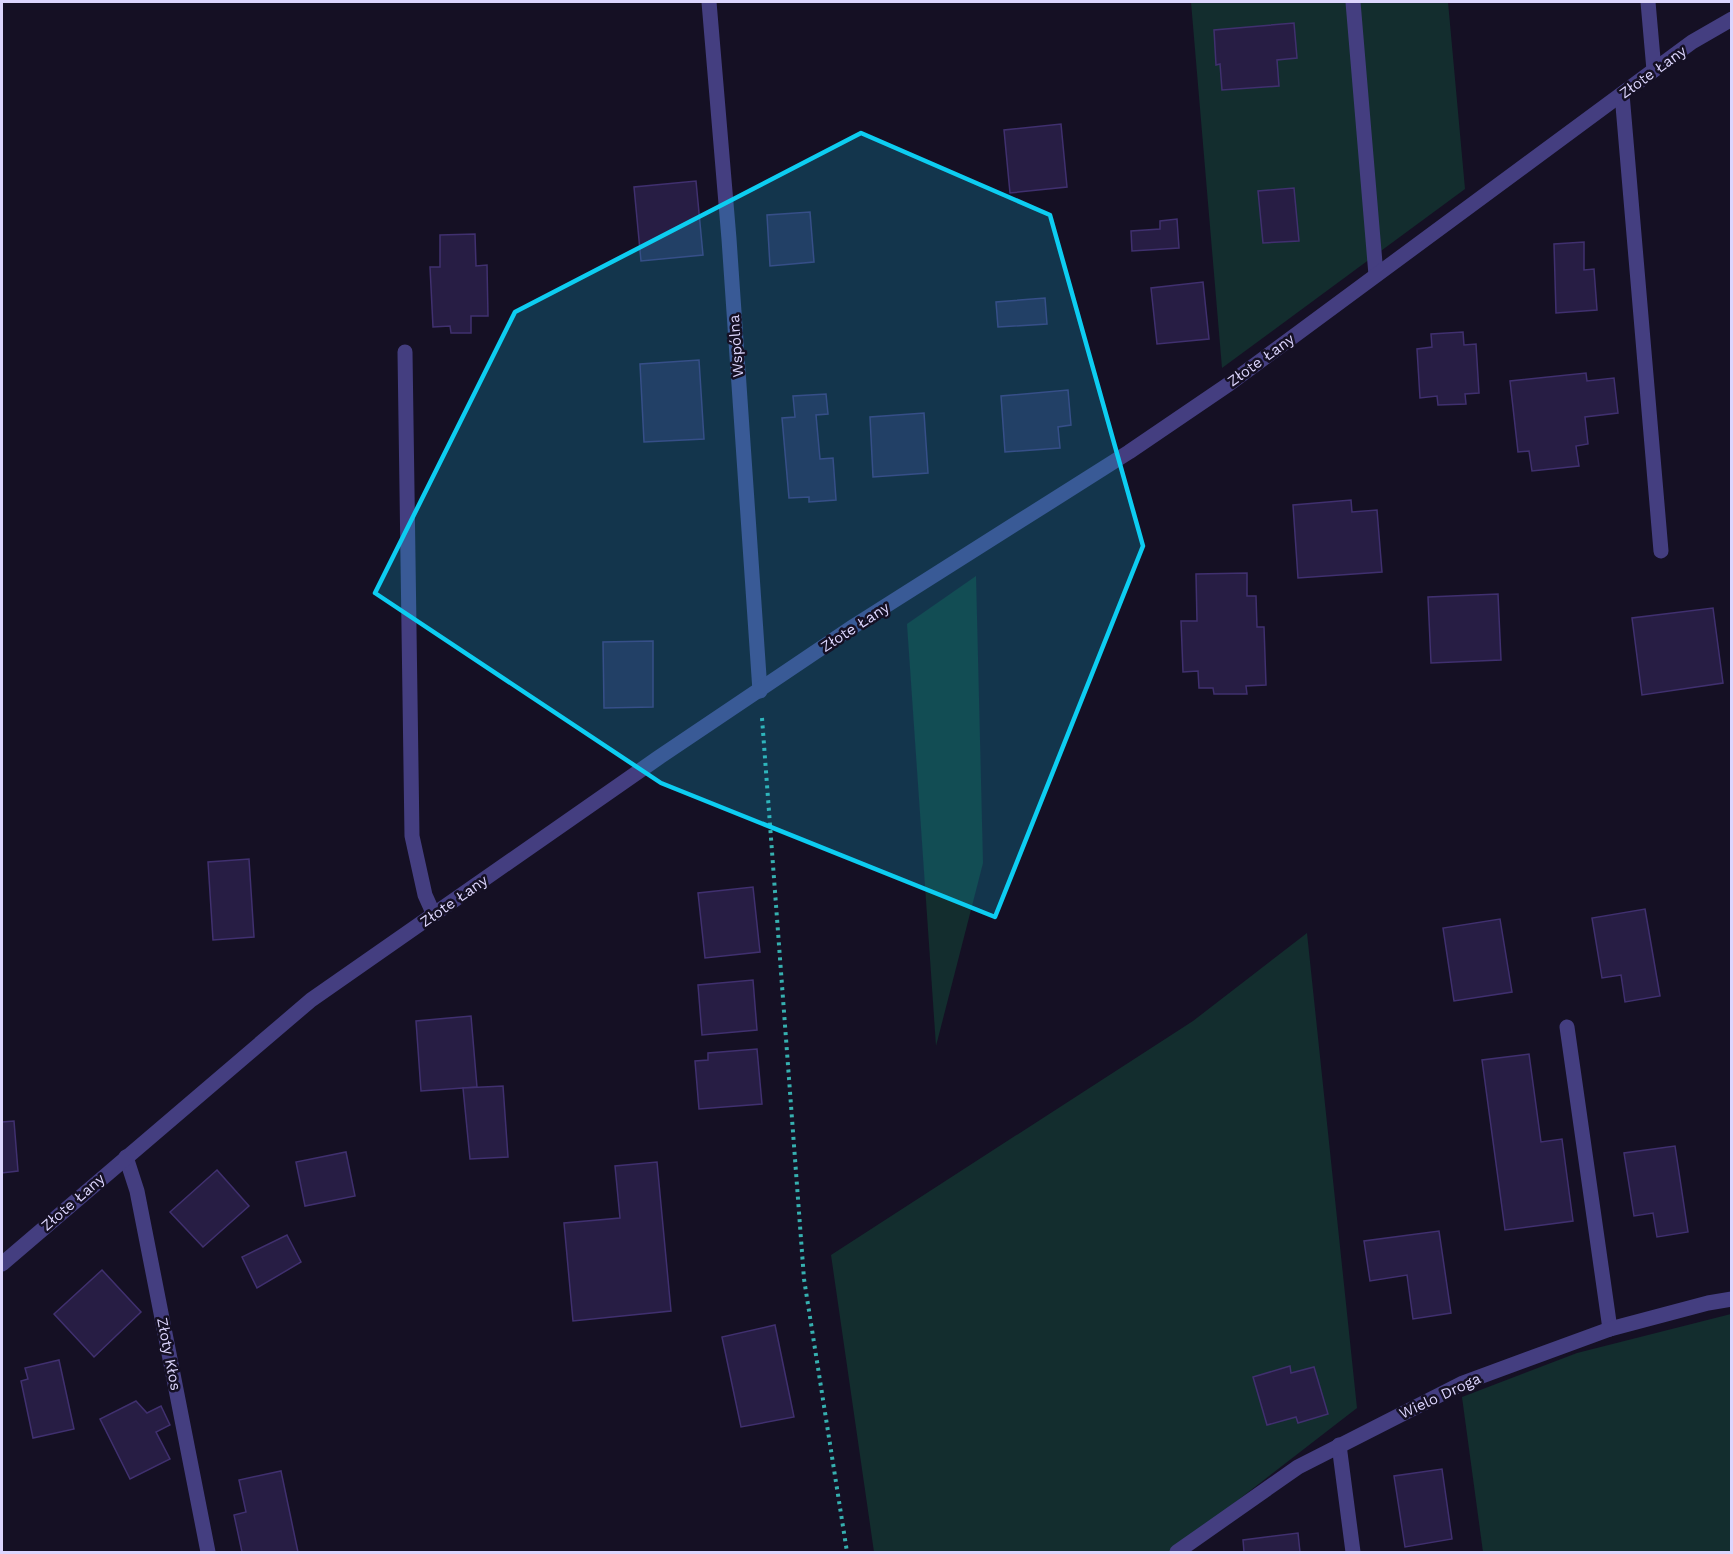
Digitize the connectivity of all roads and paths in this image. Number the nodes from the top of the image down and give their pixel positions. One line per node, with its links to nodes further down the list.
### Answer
1 (709, 2): 10 (street, Wspólna)
2 (1353, 2): 7 (street)
3 (1648, 2): 5 (street)
4 (1731, 19): 5 (street, Złote Łany)
5 (1654, 70): 6 (street, Złote Łany)
6 (1622, 94): 7 (street, Złote Łany); 9 (street)
7 (1376, 275): 10 (street, Złote Łany)
8 (405, 352): 11 (street)
9 (1661, 551)
10 (760, 691): 11 (street, Złote Łany); 19 (path)
11 (434, 915): 13 (street, Złote Łany)
12 (1567, 1027): 16 (street)
13 (126, 1157): 14 (street, Złote Łany); 18 (street, Złoty Kłos)
14 (2, 1264)
15 (1731, 1299): 16 (street, Wielo Droga)
16 (1610, 1329): 17 (street, Wielo Droga)
17 (1339, 1445): 20 (street, Wielo Droga); 21 (street)
18 (208, 1552)
19 (847, 1552)
20 (1177, 1552)
21 (1353, 1552)

